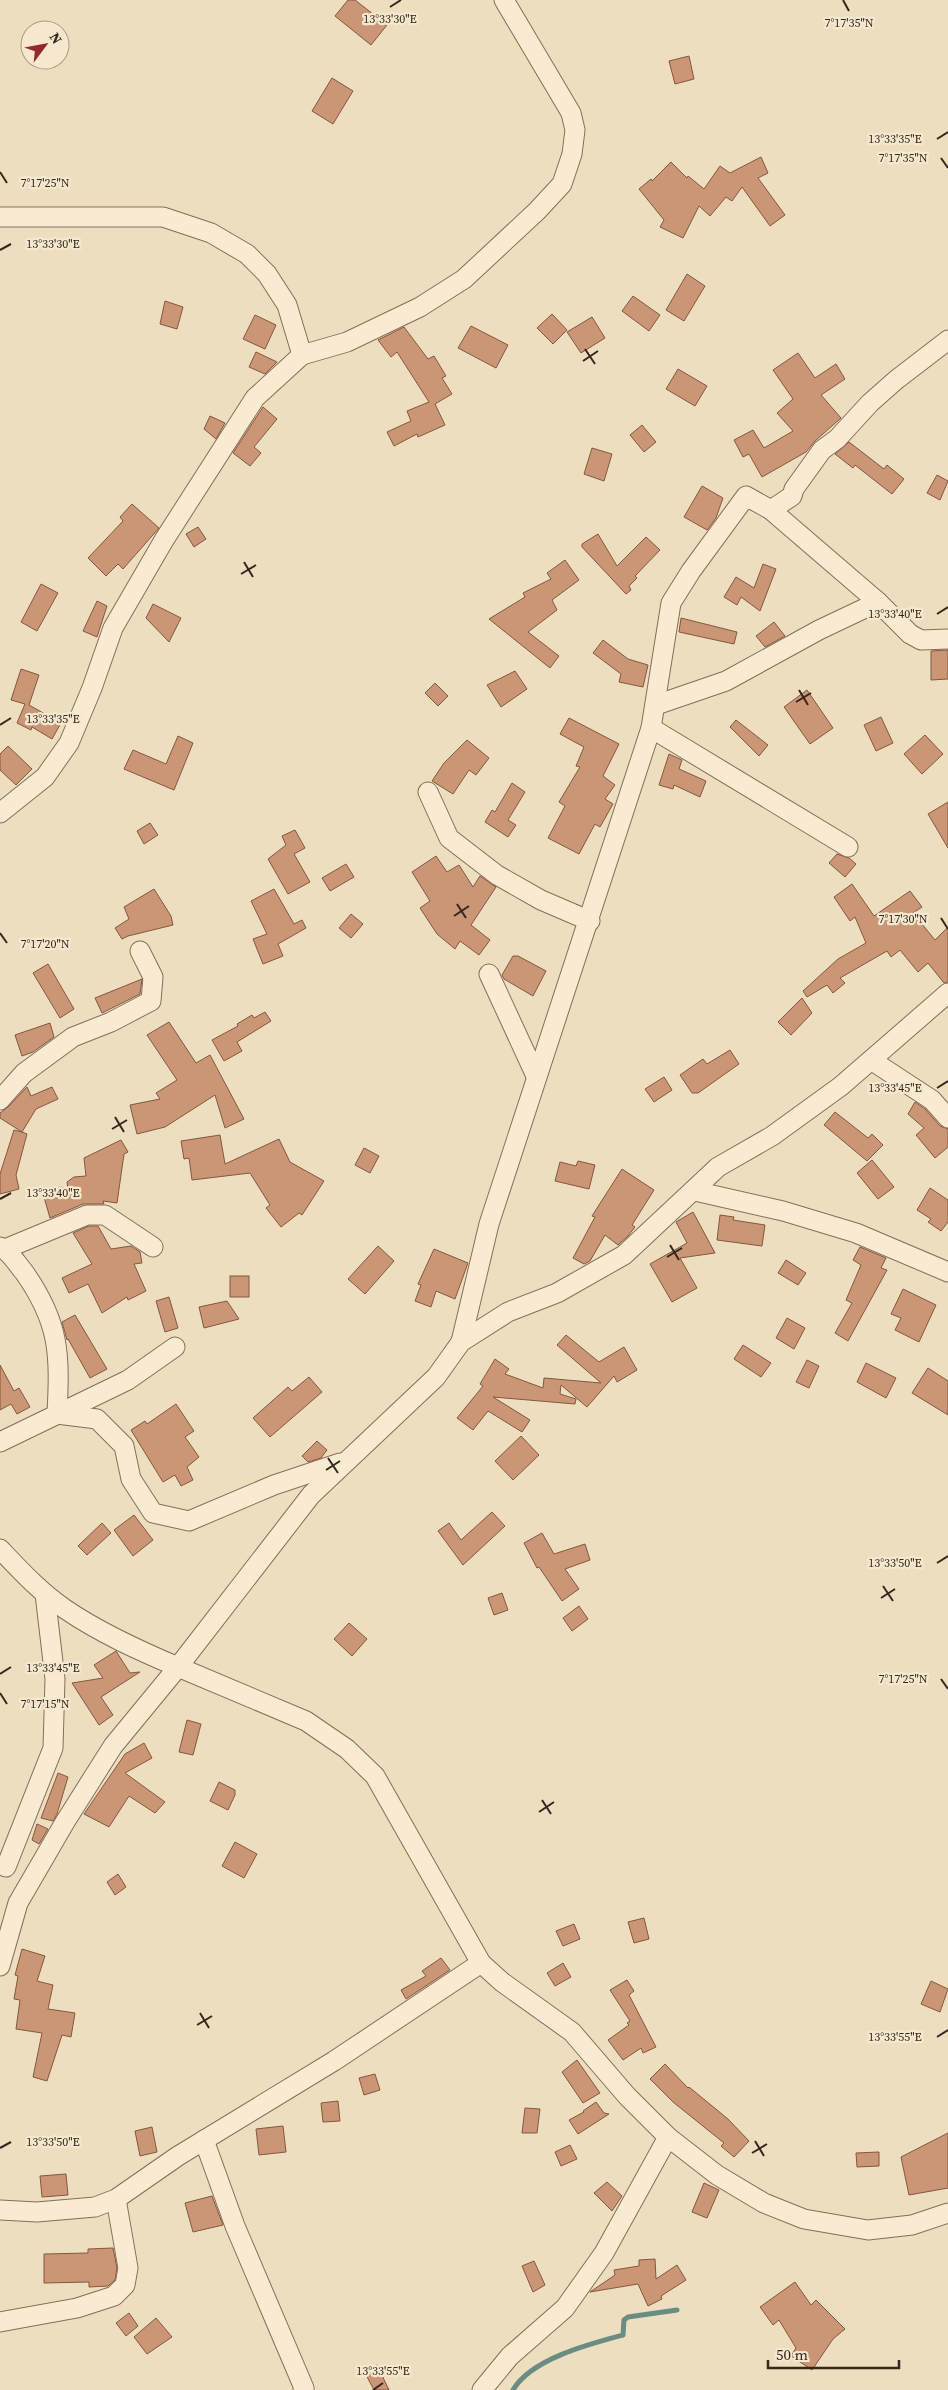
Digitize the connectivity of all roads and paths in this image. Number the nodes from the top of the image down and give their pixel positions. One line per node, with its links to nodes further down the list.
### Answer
1 (504, 0): 4 (street)
2 (0, 217): 4 (street)
3 (948, 340): 5 (street)
4 (302, 355): 11 (street)
5 (771, 510): 6 (street); 8 (street)
6 (878, 602): 7 (street); 8 (street)
7 (948, 639)
8 (656, 705): 9 (street)
9 (651, 728): 12 (street); 13 (street)
10 (428, 792): 13 (street)
11 (0, 813)
12 (848, 847)
13 (590, 921): 18 (street)
14 (140, 951): 19 (street)
15 (489, 974): 18 (street)
16 (948, 993): 17 (street)
17 (871, 1060): 20 (street); 21 (street)
18 (536, 1076): 25 (street)
19 (0, 1100)
20 (948, 1118)
21 (695, 1191): 24 (street); 25 (street)
22 (2, 1248): 23 (street); 27 (street)
23 (153, 1248)
24 (948, 1272)
25 (461, 1342): 29 (street)
26 (175, 1347): 27 (street)
27 (58, 1414): 28 (street); 29 (street)
28 (0, 1442)
29 (344, 1462): 32 (street)
30 (0, 1549): 31 (street)
31 (45, 1594): 32 (street); 33 (street)
32 (178, 1667): 34 (street); 35 (street)
33 (3, 1865): 34 (street)
34 (32, 1880): 36 (street)
35 (481, 1963): 37 (street); 38 (street)
36 (0, 1966)
37 (668, 2137): 41 (street); 44 (street)
38 (204, 2140): 39 (street); 43 (street)
39 (116, 2199): 40 (street); 42 (street)
40 (0, 2210)
41 (948, 2213)
42 (0, 2322)
43 (304, 2390)
44 (482, 2390)

